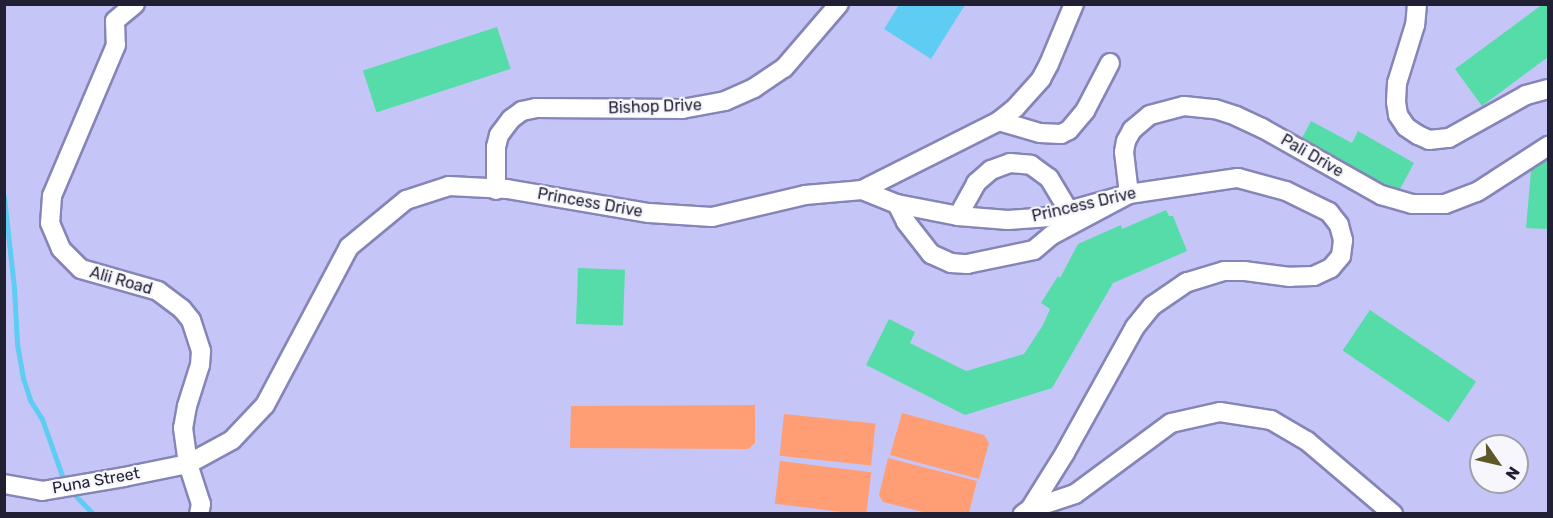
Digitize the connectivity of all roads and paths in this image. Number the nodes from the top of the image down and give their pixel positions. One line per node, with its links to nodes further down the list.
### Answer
1 (135, 4): 15 (street, Alii Road)
2 (839, 4): 9 (street, Bishop Drive)
3 (1074, 4): 7 (street)
4 (1417, 4): 6 (street)
5 (1110, 63): 7 (street)
6 (1548, 89)
7 (999, 121): 10 (street)
8 (1548, 146): 11 (street, Pali Drive)
9 (501, 189): 10 (street, Princess Drive); 15 (street, Princess Drive)
10 (861, 190): 12 (street, Princess Drive)
11 (1130, 194): 12 (street); 13 (street, Princess Drive); 17 (street, Princess Drive)
12 (897, 204): 14 (street, Princess Drive)
13 (1069, 211): 14 (street, Princess Drive); 14 (street)
14 (958, 216)
15 (188, 464): 16 (street, Puna Street); 18 (street)
16 (4, 484)
17 (1027, 511): 19 (street)
18 (199, 513)
19 (1393, 513)

